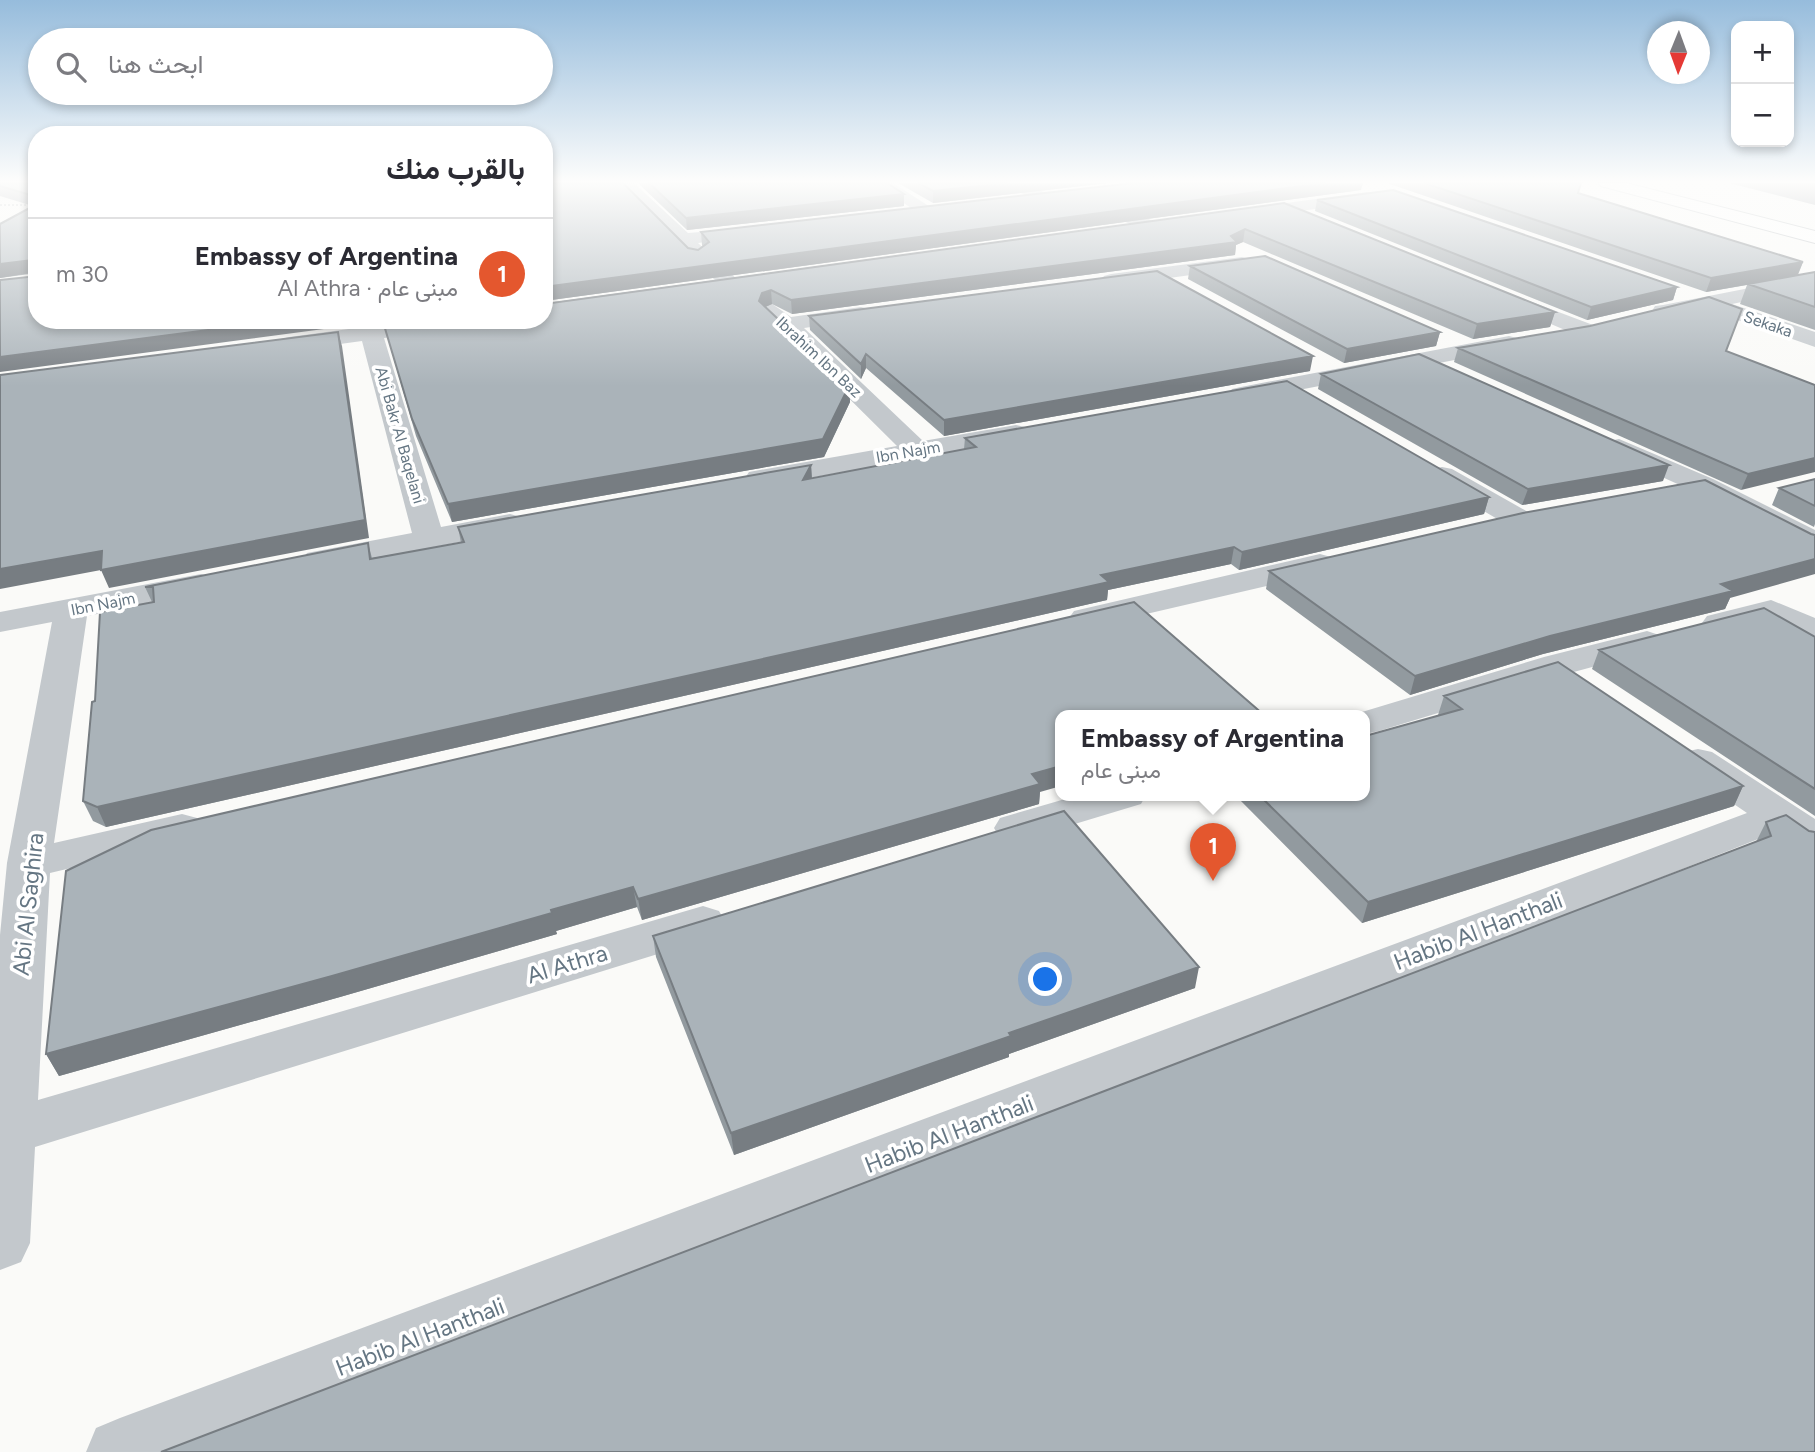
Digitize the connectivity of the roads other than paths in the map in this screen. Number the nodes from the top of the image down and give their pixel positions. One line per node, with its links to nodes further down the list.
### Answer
1 (694, 251): 7 (street, Ibrahim Ibn Baz)
2 (1244, 251): 3 (street)
3 (1159, 274): 6 (street); 11 (street)
4 (1815, 281): 12 (street)
5 (759, 282): 7 (street)
6 (1090, 283)
7 (732, 285): 9 (street); 15 (street, Ibrahim Ibn Baz)
8 (1665, 288): 12 (street, Sekaka)
9 (705, 289)
10 (1485, 289): 14 (street)
11 (1195, 294)
12 (1704, 302): 14 (street); 19 (street, Sekaka)
13 (883, 311): 15 (street)
14 (1612, 323): 21 (street)
15 (787, 324): 31 (street, Ibrahim Ibn Baz)
16 (394, 329): 17 (street)
17 (371, 333): 20 (street); 40 (street, Abi Bakr Al Baqelani)
18 (1436, 334): 21 (street)
19 (1815, 340)
20 (261, 347)
21 (1473, 350): 22 (street)
22 (1419, 358): 24 (street); 25 (street)
23 (1314, 360): 24 (street)
24 (1338, 373): 26 (street)
25 (1456, 374)
26 (1289, 385): 27 (street); 28 (street)
27 (1209, 399)
28 (1325, 406)
29 (1036, 429): 31 (street, Ibn Najm)
30 (1592, 435): 34 (street)
31 (917, 450): 33 (street, Ibn Najm)
32 (1421, 462): 39 (street)
33 (740, 482)
34 (1703, 485): 36 (street); 37 (street)
35 (1777, 492): 37 (street)
36 (1650, 494)
37 (1738, 502): 41 (street)
38 (537, 518): 40 (street)
39 (1476, 527)
40 (429, 538): 43 (street)
41 (1815, 542)
42 (1355, 556): 47 (street)
43 (296, 565)
44 (230, 578): 45 (street, Ibn Najm)
45 (71, 610): 46 (street, Ibn Najm); 57 (street, Abi Al Saghira)
46 (0, 622)
47 (1057, 625)
48 (1815, 631): 49 (street)
49 (1557, 665): 50 (street); 51 (street)
50 (1601, 695)
51 (1370, 721)
52 (1668, 740): 55 (street)
53 (1106, 801): 56 (street)
54 (219, 820): 57 (street)
55 (1796, 827): 61 (street, Habib Al Hanthali)
56 (979, 839)
57 (29, 863): 59 (street, Abi Al Saghira)
58 (740, 911): 59 (street, Al Athra)
59 (8, 1132): 60 (street, Abi Al Saghira)
60 (0, 1243)
61 (120, 1452)

